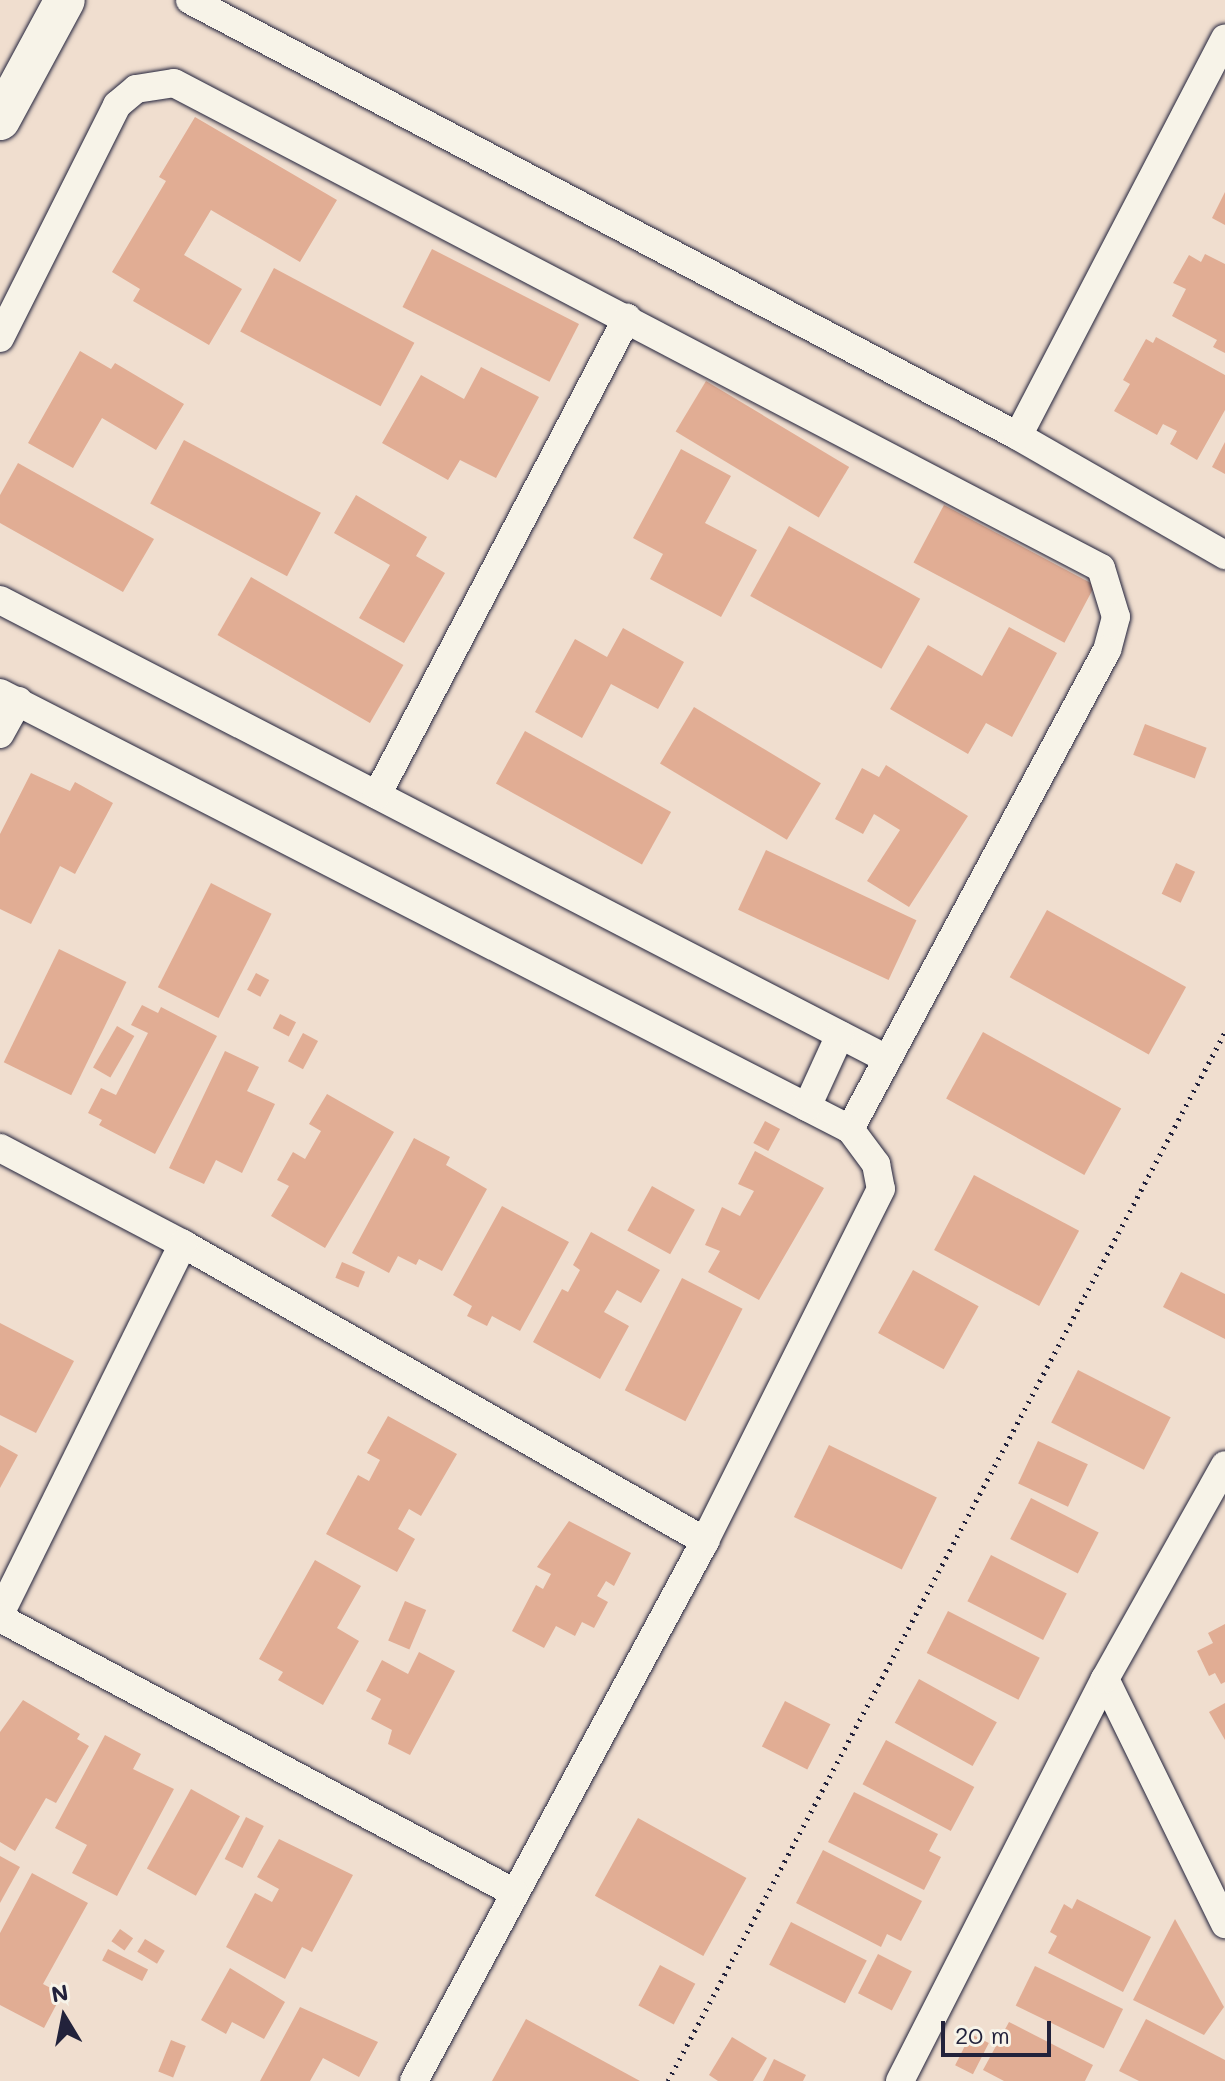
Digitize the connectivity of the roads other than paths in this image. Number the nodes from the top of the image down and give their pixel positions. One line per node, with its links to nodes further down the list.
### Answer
1 (65, 0): 4 (street)
2 (190, 0): 7 (street)
3 (1225, 39): 7 (street)
4 (0, 120)
5 (627, 318): 6 (street); 12 (street); 14 (street)
6 (0, 338)
7 (1018, 436): 8 (street)
8 (1225, 555)
9 (0, 600): 12 (street)
10 (9, 697): 11 (street); 15 (street)
11 (0, 734)
12 (377, 795): 13 (street)
13 (840, 1035): 14 (street); 15 (street)
14 (887, 1059): 16 (street)
15 (807, 1107): 16 (street)
16 (850, 1129): 20 (street)
17 (0, 1148): 18 (street)
18 (183, 1244): 20 (street); 21 (street)
19 (1225, 1465): 22 (street)
20 (705, 1541): 23 (street)
21 (0, 1616): 23 (street)
22 (1105, 1679): 24 (street); 26 (street)
23 (513, 1892): 25 (street)
24 (1225, 1924)
25 (414, 2081)
26 (900, 2081)

